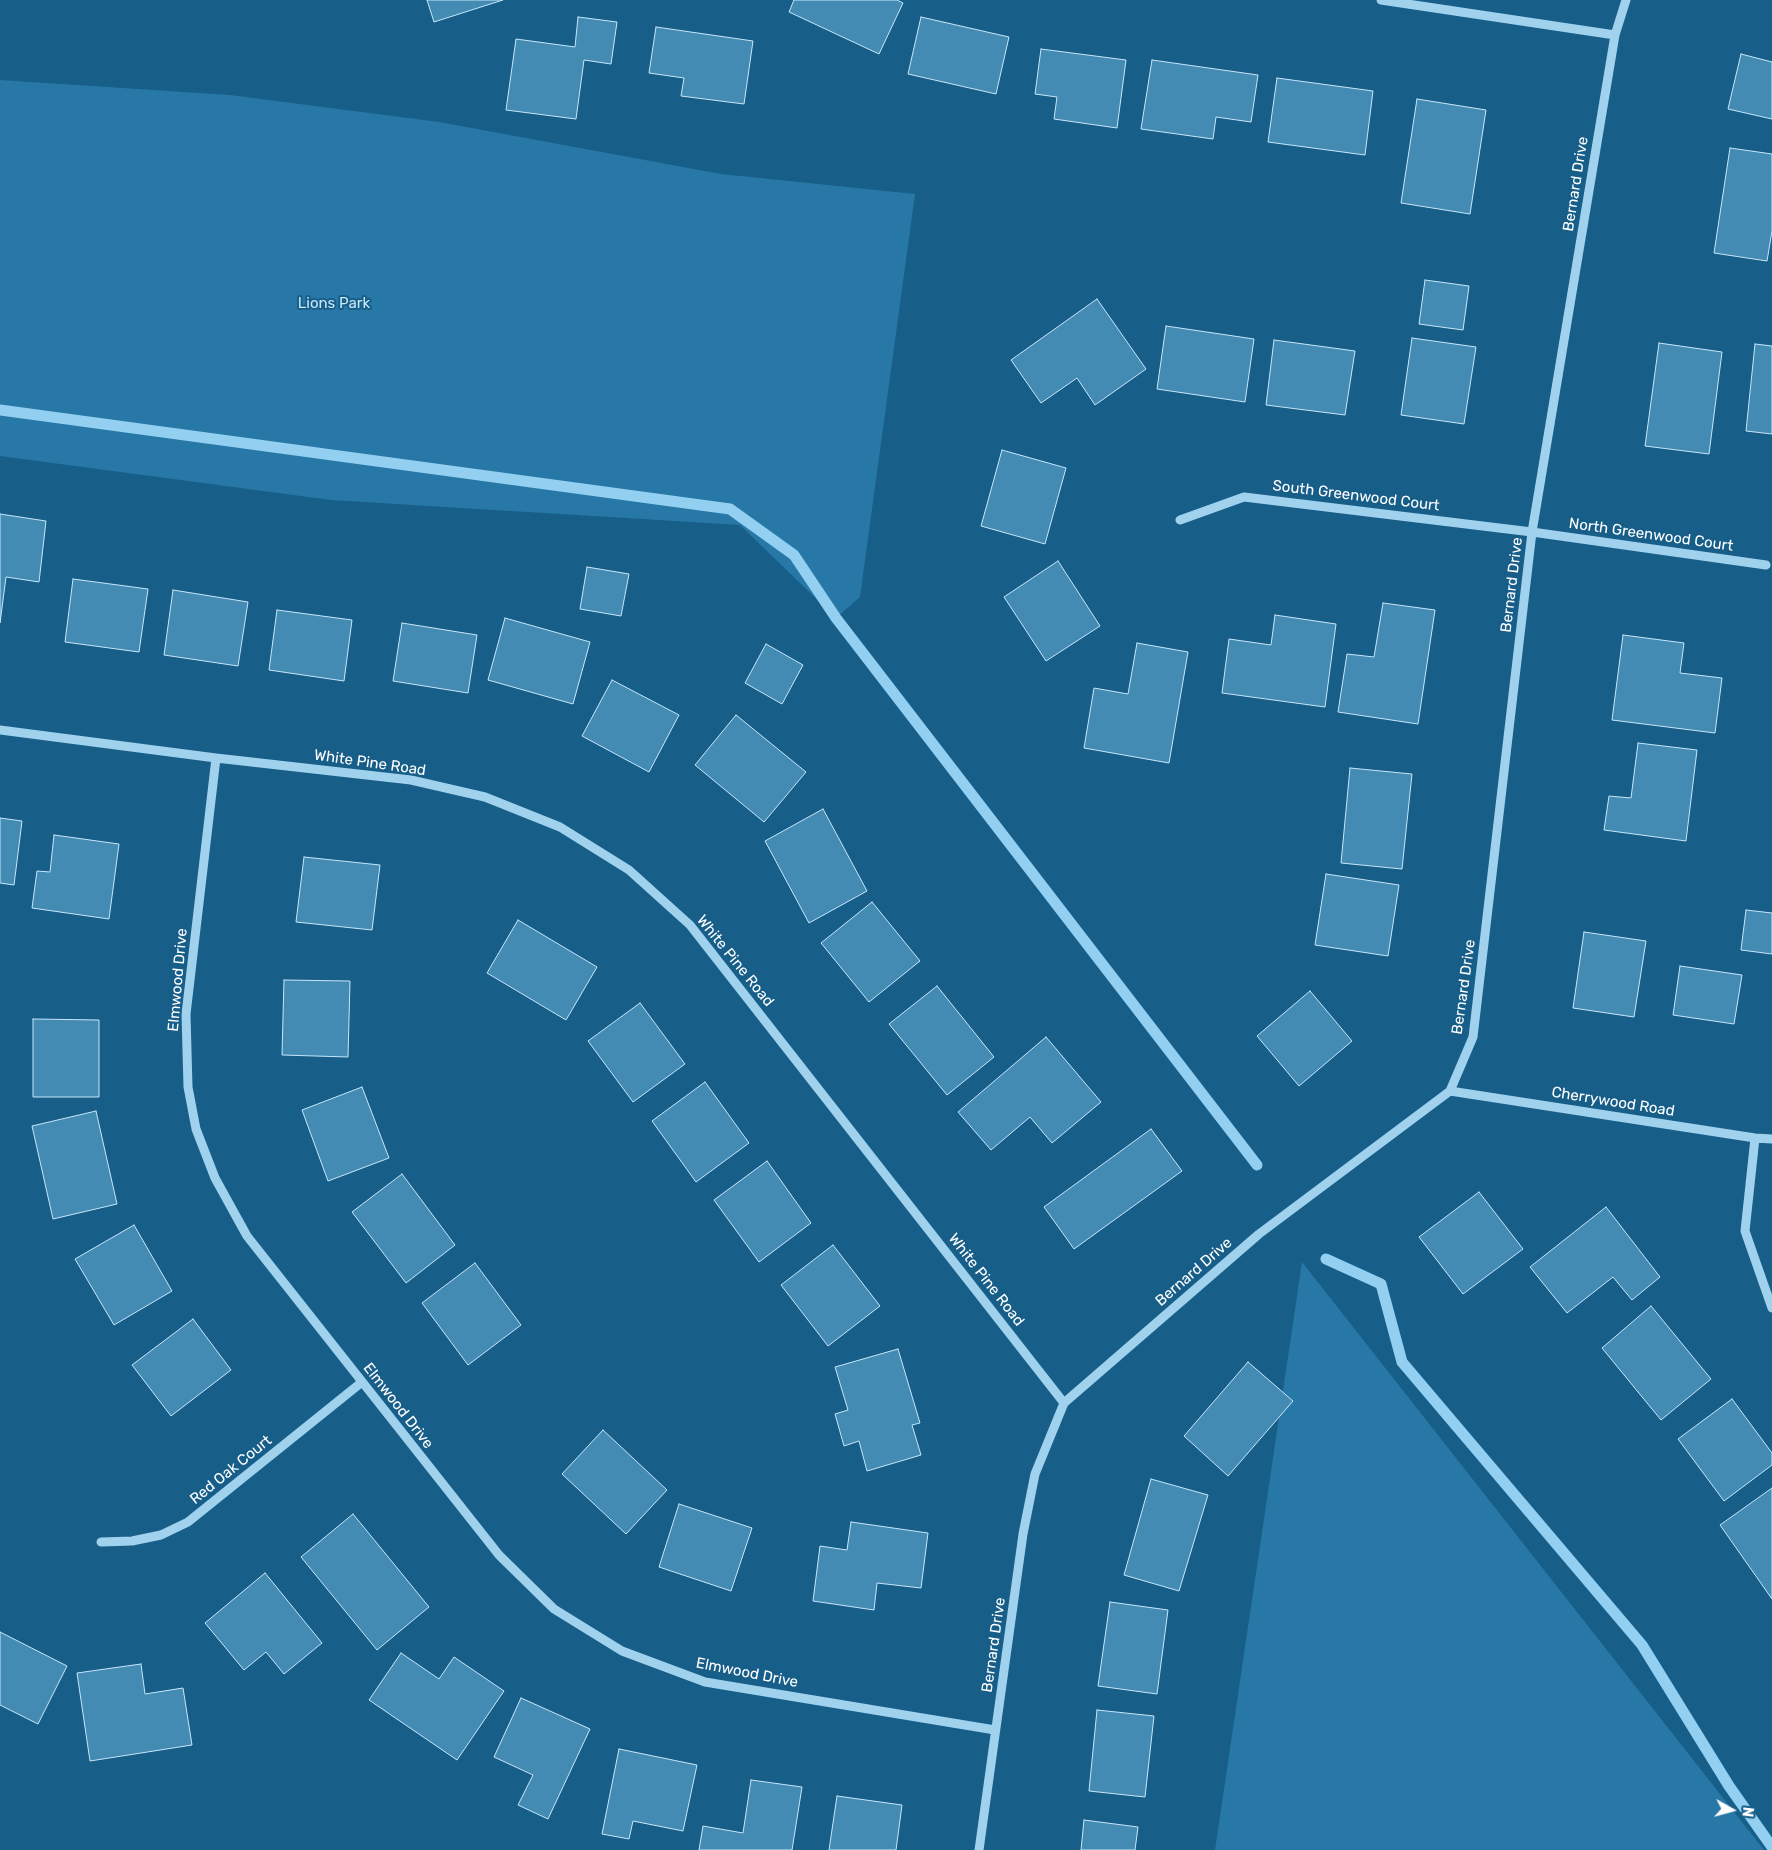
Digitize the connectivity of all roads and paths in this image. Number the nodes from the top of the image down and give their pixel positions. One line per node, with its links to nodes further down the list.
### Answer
1 (1381, 0): 3 (street)
2 (1626, 0): 3 (street, Bernard Drive)
3 (1615, 35): 5 (street, Bernard Drive)
4 (1180, 520): 5 (street, South Greenwood Court)
5 (1532, 532): 6 (street, North Greenwood Court); 9 (street, Bernard Drive)
6 (1766, 565)
7 (0, 730): 8 (street, White Pine Road)
8 (216, 758): 13 (street, Elmwood Drive); 14 (street, White Pine Road)
9 (1450, 1091): 10 (street, Cherrywood Road); 14 (street, Bernard Drive)
10 (1755, 1138): 11 (street, Cherrywood Road); 12 (street)
11 (1772, 1138)
12 (1772, 1308)
13 (362, 1382): 15 (street, Red Oak Court); 16 (street, Elmwood Drive)
14 (1064, 1403): 16 (street, Bernard Drive)
15 (101, 1542)
16 (995, 1730): 17 (street, Bernard Drive)
17 (979, 1850)

